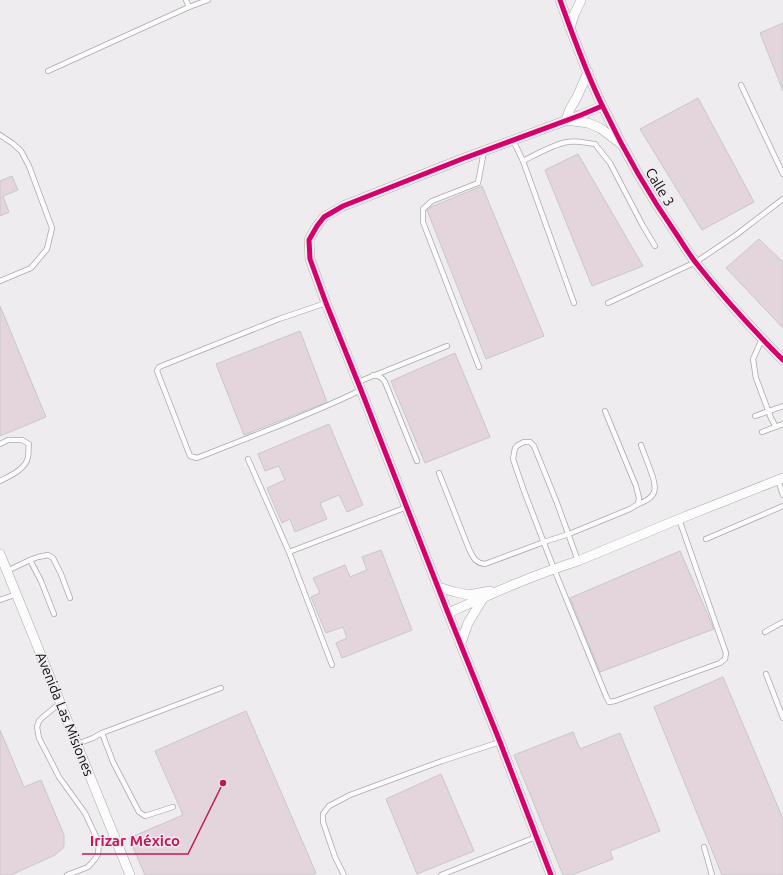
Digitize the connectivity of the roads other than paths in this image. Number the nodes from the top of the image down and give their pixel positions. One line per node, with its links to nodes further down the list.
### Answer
1 (186, 0): 5 (lane)
2 (208, 0): 5 (lane)
3 (560, 0): 6 (street, Calle 3)
4 (581, 0): 6 (street)
5 (189, 7): 7 (lane)
6 (570, 28): 8 (street, Calle 3)
7 (48, 71)
8 (588, 72): 10 (street, Calle 3); 11 (street)
9 (742, 85): 17 (lane)
10 (602, 106): 11 (street); 14 (street, Calle 3)
11 (566, 120): 13 (street); 14 (street)
12 (0, 135): 21 (lane)
13 (513, 140): 15 (street); 16 (lane)
14 (621, 143): 20 (street, Calle 3)
15 (484, 151): 23 (street); 28 (lane)
16 (523, 161): 19 (lane); 24 (lane)
17 (783, 174)
18 (783, 199): 20 (lane)
19 (655, 246)
20 (696, 262): 22 (lane); 25 (street, Calle 3)
21 (0, 281)
22 (608, 302)
23 (326, 303): 30 (street); 30 (lane)
24 (574, 303)
25 (762, 339): 27 (street, Calle 3); 33 (lane)
26 (447, 346): 29 (lane)
27 (783, 360)
28 (479, 367)
29 (373, 376): 30 (lane); 41 (lane)
30 (359, 386): 48 (street)
31 (783, 406): 33 (lane)
32 (605, 411): 46 (lane)
33 (769, 411): 34 (lane); 36 (lane)
34 (755, 416)
35 (783, 424): 36 (lane)
36 (776, 427): 37 (lane)
37 (762, 432)
38 (0, 444): 44 (lane)
39 (641, 445): 46 (lane)
40 (248, 459): 53 (lane)
41 (417, 461)
42 (439, 473): 52 (lane)
43 (780, 479): 45 (lane); 49 (street)
44 (0, 481)
45 (783, 495)
46 (638, 504): 50 (lane)
47 (783, 506): 51 (lane)
48 (407, 507): 53 (lane); 59 (street)
49 (679, 519): 56 (street); 57 (lane)
50 (569, 534): 52 (lane); 52 (lane); 56 (lane)
51 (706, 539)
52 (544, 542): 57 (lane)
53 (289, 552): 70 (lane)
54 (0, 554): 58 (street, Avenida Las Misiones)
55 (30, 560): 58 (lane); 63 (lane); 66 (lane)
56 (578, 561): 57 (street)
57 (554, 569): 60 (street)
58 (7, 571): 61 (street, Avenida Las Misiones)
59 (438, 587): 60 (street); 65 (street)
60 (501, 590): 62 (street)
61 (16, 594): 64 (lane); 73 (street, Avenida Las Misiones)
62 (484, 597): 65 (street); 69 (street)
63 (70, 598)
64 (0, 600)
65 (448, 613): 69 (street)
66 (54, 614)
67 (783, 622): 68 (lane)
68 (765, 632)
69 (461, 643): 76 (street)
70 (332, 665)
71 (766, 674): 74 (lane)
72 (221, 688): 75 (lane)
73 (60, 703): 77 (street, Avenida Las Misiones); 81 (lane)
74 (783, 718)
75 (102, 733): 77 (lane); 78 (lane)
76 (500, 742): 79 (street); 83 (lane)
77 (77, 744): 82 (street, Avenida Las Misiones)
78 (173, 807)
79 (536, 837): 84 (lane); 85 (street)
80 (704, 848): 86 (lane)
81 (67, 875)
82 (130, 875)
83 (344, 875)
84 (441, 875)
85 (551, 875)
86 (712, 875)

